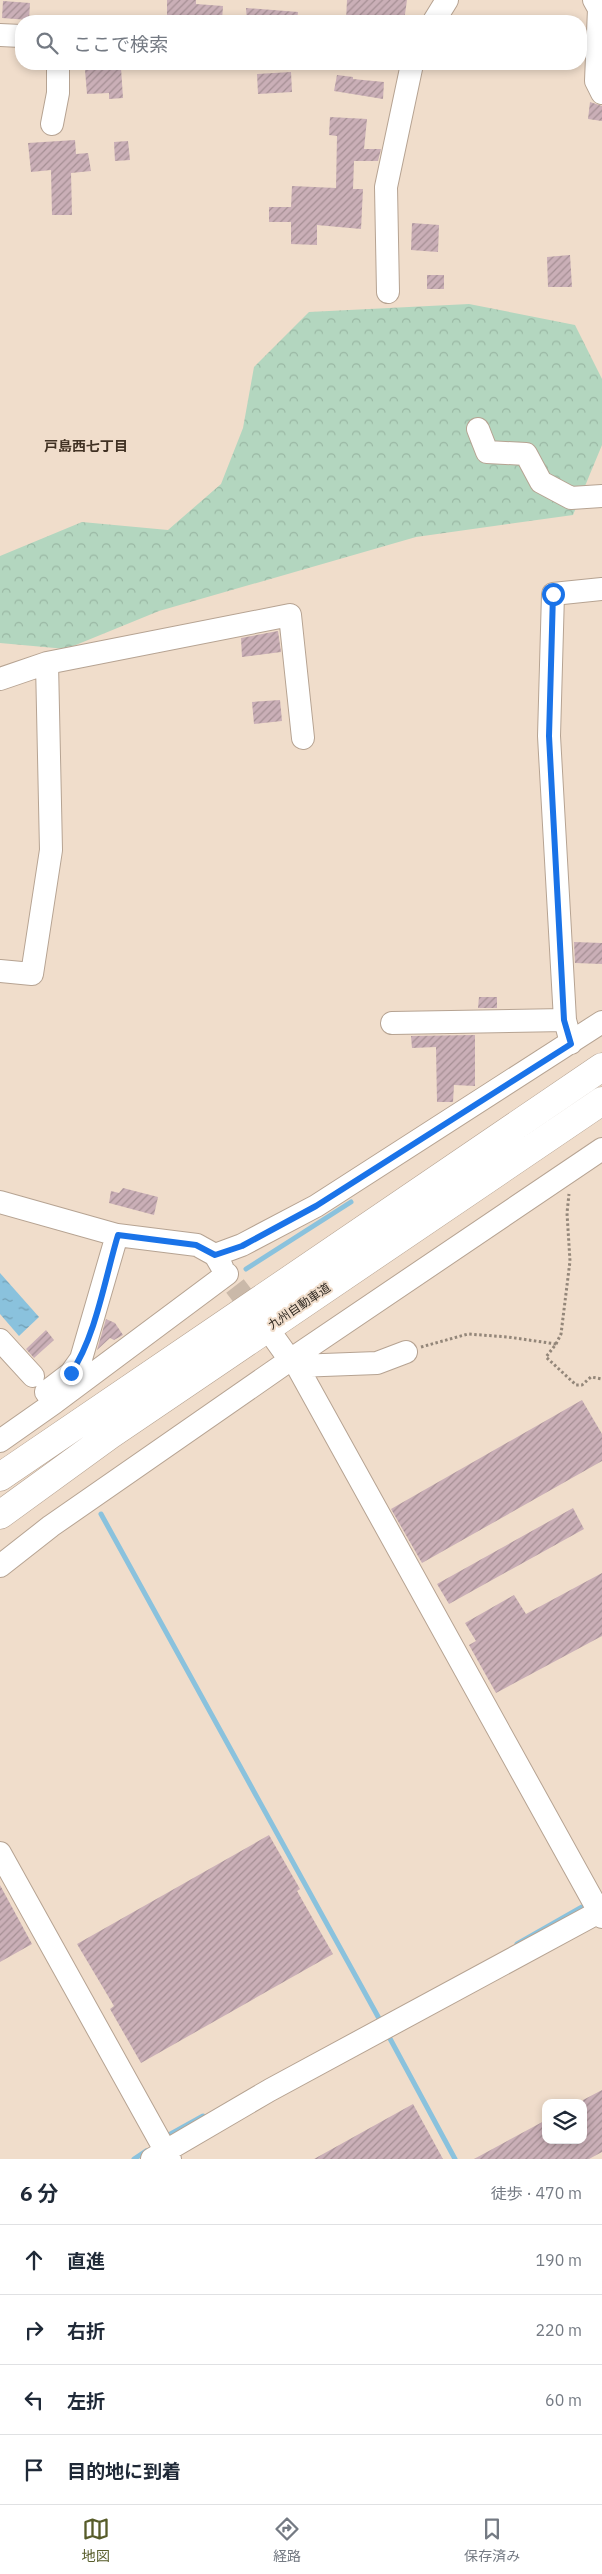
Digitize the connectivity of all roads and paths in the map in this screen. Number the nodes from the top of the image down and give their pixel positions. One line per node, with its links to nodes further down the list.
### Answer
1 (447, 0): 3 (street)
2 (594, 0): 8 (street)
3 (438, 15)
4 (0, 35): 5 (street)
5 (15, 36)
6 (58, 70): 9 (street)
7 (411, 70): 10 (street)
8 (602, 93)
9 (52, 124)
10 (388, 292)
11 (478, 429): 12 (street)
12 (602, 496)
13 (602, 589): 18 (street)
14 (47, 663): 15 (street); 16 (street); 17 (street)
15 (0, 679)
16 (303, 738)
17 (0, 971)
18 (564, 1020): 20 (street); 21 (street)
19 (602, 1022): 21 (street)
20 (392, 1023)
21 (571, 1044): 28 (street)
22 (602, 1067): 37 (highway)
23 (602, 1101): 38 (highway, 九州自動車道)
24 (602, 1149): 25 (street)
25 (571, 1170): 31 (path); 33 (street)
26 (0, 1202): 27 (street)
27 (118, 1235): 28 (street); 35 (street)
28 (226, 1272): 35 (street)
29 (275, 1339): 33 (street)
30 (0, 1340): 35 (street)
31 (556, 1344): 32 (path); 34 (path)
32 (406, 1352): 33 (street)
33 (294, 1361): 39 (street); 41 (street)
34 (602, 1379)
35 (44, 1390): 36 (street)
36 (0, 1441)
37 (0, 1477)
38 (0, 1516)
39 (0, 1566)
40 (0, 1853): 42 (street)
41 (600, 1914): 42 (street)
42 (162, 2156)

